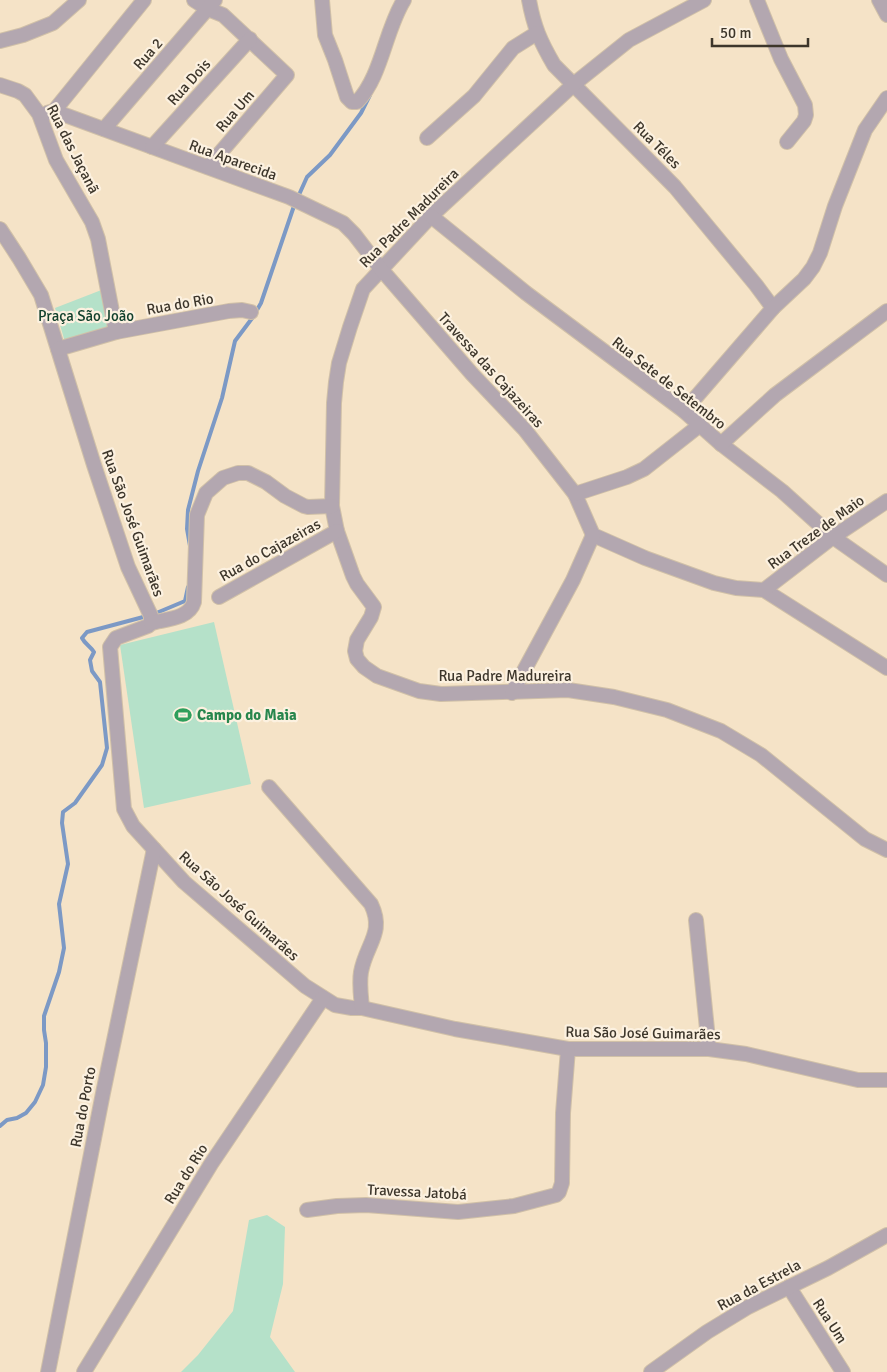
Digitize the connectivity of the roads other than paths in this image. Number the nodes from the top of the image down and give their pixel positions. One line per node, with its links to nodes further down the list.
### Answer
1 (79, 0): 14 (street)
2 (144, 0): 18 (street)
3 (194, 0): 10 (street)
4 (322, 0): 5 (street)
5 (404, 0)
6 (529, 0): 12 (street, Rua Téles)
7 (704, 0): 15 (street, Rua Padre Madureira)
8 (756, 0): 22 (street)
9 (879, 0): 11 (street)
10 (212, 5): 13 (street); 20 (street, Rua 2)
11 (887, 15)
12 (537, 32): 15 (street, Rua Téles); 21 (street)
13 (250, 39): 23 (street, Rua Dois); 24 (street, Rua Um)
14 (0, 41)
15 (574, 84): 25 (street, Rua Padre Madureira); 28 (street, Rua Téles)
16 (0, 85): 19 (street, Rua das Jaçanã)
17 (887, 98): 28 (street)
18 (54, 111): 19 (street); 20 (street, Rua Aparecida)
19 (39, 114): 31 (street, Rua das Jaçanã)
20 (104, 130): 23 (street, Rua Aparecida)
21 (427, 138)
22 (787, 142)
23 (152, 147): 24 (street, Rua Aparecida)
24 (208, 168): 27 (street, Rua Aparecida)
25 (431, 216): 27 (street, Rua Padre Madureira); 33 (street, Rua Sete de Setembro)
26 (0, 229): 32 (street, Rua São José Guimarães)
27 (380, 269): 36 (street, Travessa das Cajazeiras); 38 (street, Rua Padre Madureira)
28 (773, 308): 33 (street)
29 (887, 311): 35 (street)
30 (251, 312): 31 (street, Rua do Rio)
31 (116, 332): 32 (street, Rua do Rio)
32 (58, 349): 45 (street, Rua São José Guimarães)
33 (684, 411): 34 (street, Rua Sete de Setembro)
34 (700, 425): 35 (street, Rua Sete de Setembro); 36 (street)
35 (721, 444): 41 (street, Rua Sete de Setembro)
36 (574, 494): 40 (street, Travessa das Cajazeiras)
37 (887, 502): 41 (street, Rua Treze de Maio)
38 (332, 506): 39 (street, Rua Padre Madureira); 45 (street)
39 (337, 531): 44 (street, Rua do Cajazeiras); 47 (street, Rua Padre Madureira)
40 (593, 535): 43 (street); 47 (street)
41 (833, 537): 42 (street, Rua Sete de Setembro); 43 (street, Rua Treze de Maio)
42 (887, 575)
43 (764, 590): 46 (street)
44 (219, 597)
45 (149, 616): 49 (street, Rua São José Guimarães)
46 (887, 668)
47 (512, 693): 50 (street, Rua Padre Madureira)
48 (269, 787): 53 (street)
49 (154, 849): 52 (street, Rua São José Guimarães); 60 (street, Rua do Porto)
50 (887, 850)
51 (696, 920): 55 (street)
52 (324, 998): 53 (street, Rua São José Guimarães); 61 (street, Rua do Rio)
53 (362, 1008): 54 (street, Rua São José Guimarães)
54 (568, 1049): 55 (street, Rua São José Guimarães); 57 (street, Travessa Jatobá)
55 (709, 1049): 56 (street, Rua São José Guimarães)
56 (887, 1080)
57 (307, 1210)
58 (887, 1235): 59 (street, Rua da Estrela)
59 (788, 1287): 62 (street, Rua da Estrela); 63 (street, Rua Um)
60 (48, 1372)
61 (84, 1372)
62 (651, 1372)
63 (843, 1372)

